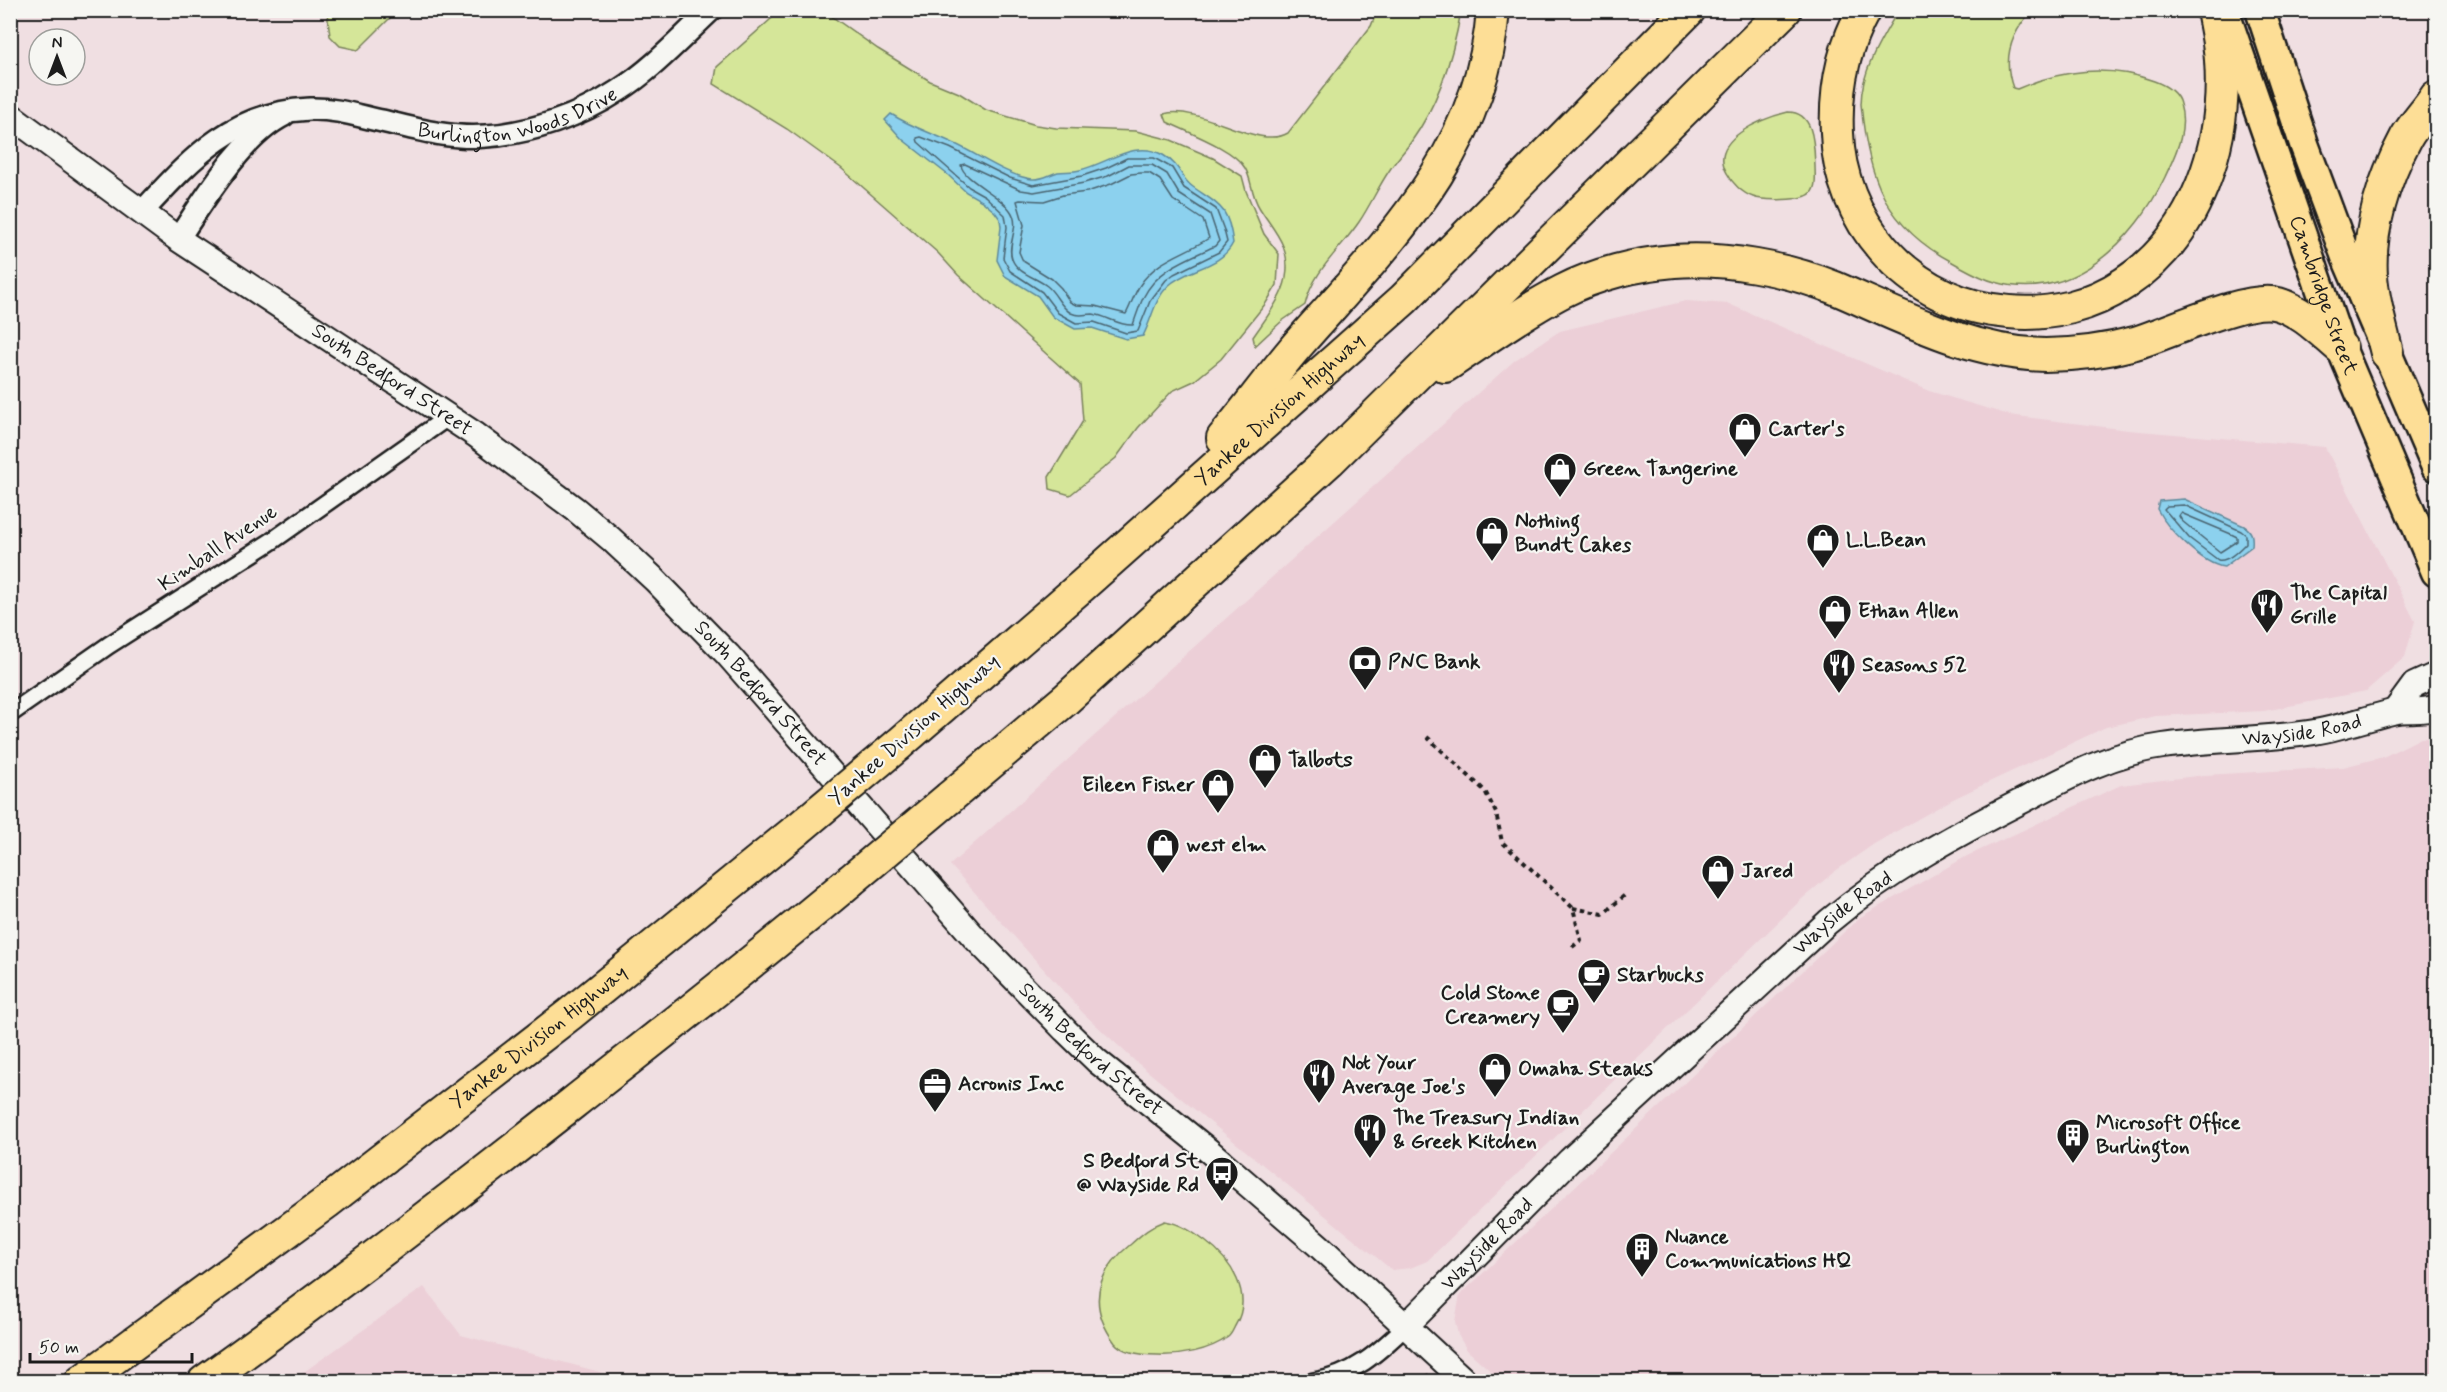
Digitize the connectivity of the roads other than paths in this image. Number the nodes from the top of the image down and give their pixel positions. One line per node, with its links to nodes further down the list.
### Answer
1 (711, 10): 10 (street, Burlington Woods Drive)
2 (1493, 10): 19 (highway)
3 (1689, 10): 19 (highway, Yankee Division Highway)
4 (1785, 10): 16 (highway)
5 (1864, 10): 6 (highway)
6 (2213, 10)
7 (2224, 10): 14 (highway, Cambridge Street)
8 (2260, 10): 15 (highway, Cambridge Street)
9 (2436, 97): 15 (highway)
10 (295, 110): 12 (street, Burlington Woods Drive); 13 (street)
11 (10, 115): 12 (main road, South Bedford Street)
12 (142, 212): 13 (main road, South Bedford Street)
13 (178, 239): 17 (main road, South Bedford Street)
14 (2341, 348): 16 (highway); 20 (highway, Cambridge Street)
15 (2387, 353): 18 (highway, Cambridge Street)
16 (1388, 403): 27 (highway, bridge)
17 (448, 417): 24 (street, Kimball Avenue); 25 (main road, South Bedford Street)
18 (2436, 467)
19 (1132, 540): 26 (highway, Yankee Division Highway, bridge)
20 (2436, 572)
21 (2436, 675): 23 (main road)
22 (2436, 707): 23 (main road, Wayside Road)
23 (2395, 711): 25 (main road, Wayside Road)
24 (10, 714)
25 (1407, 1325): 28 (street); 29 (main road, South Bedford Street)
26 (81, 1382)
27 (204, 1382)
28 (1312, 1382)
29 (1466, 1382)

